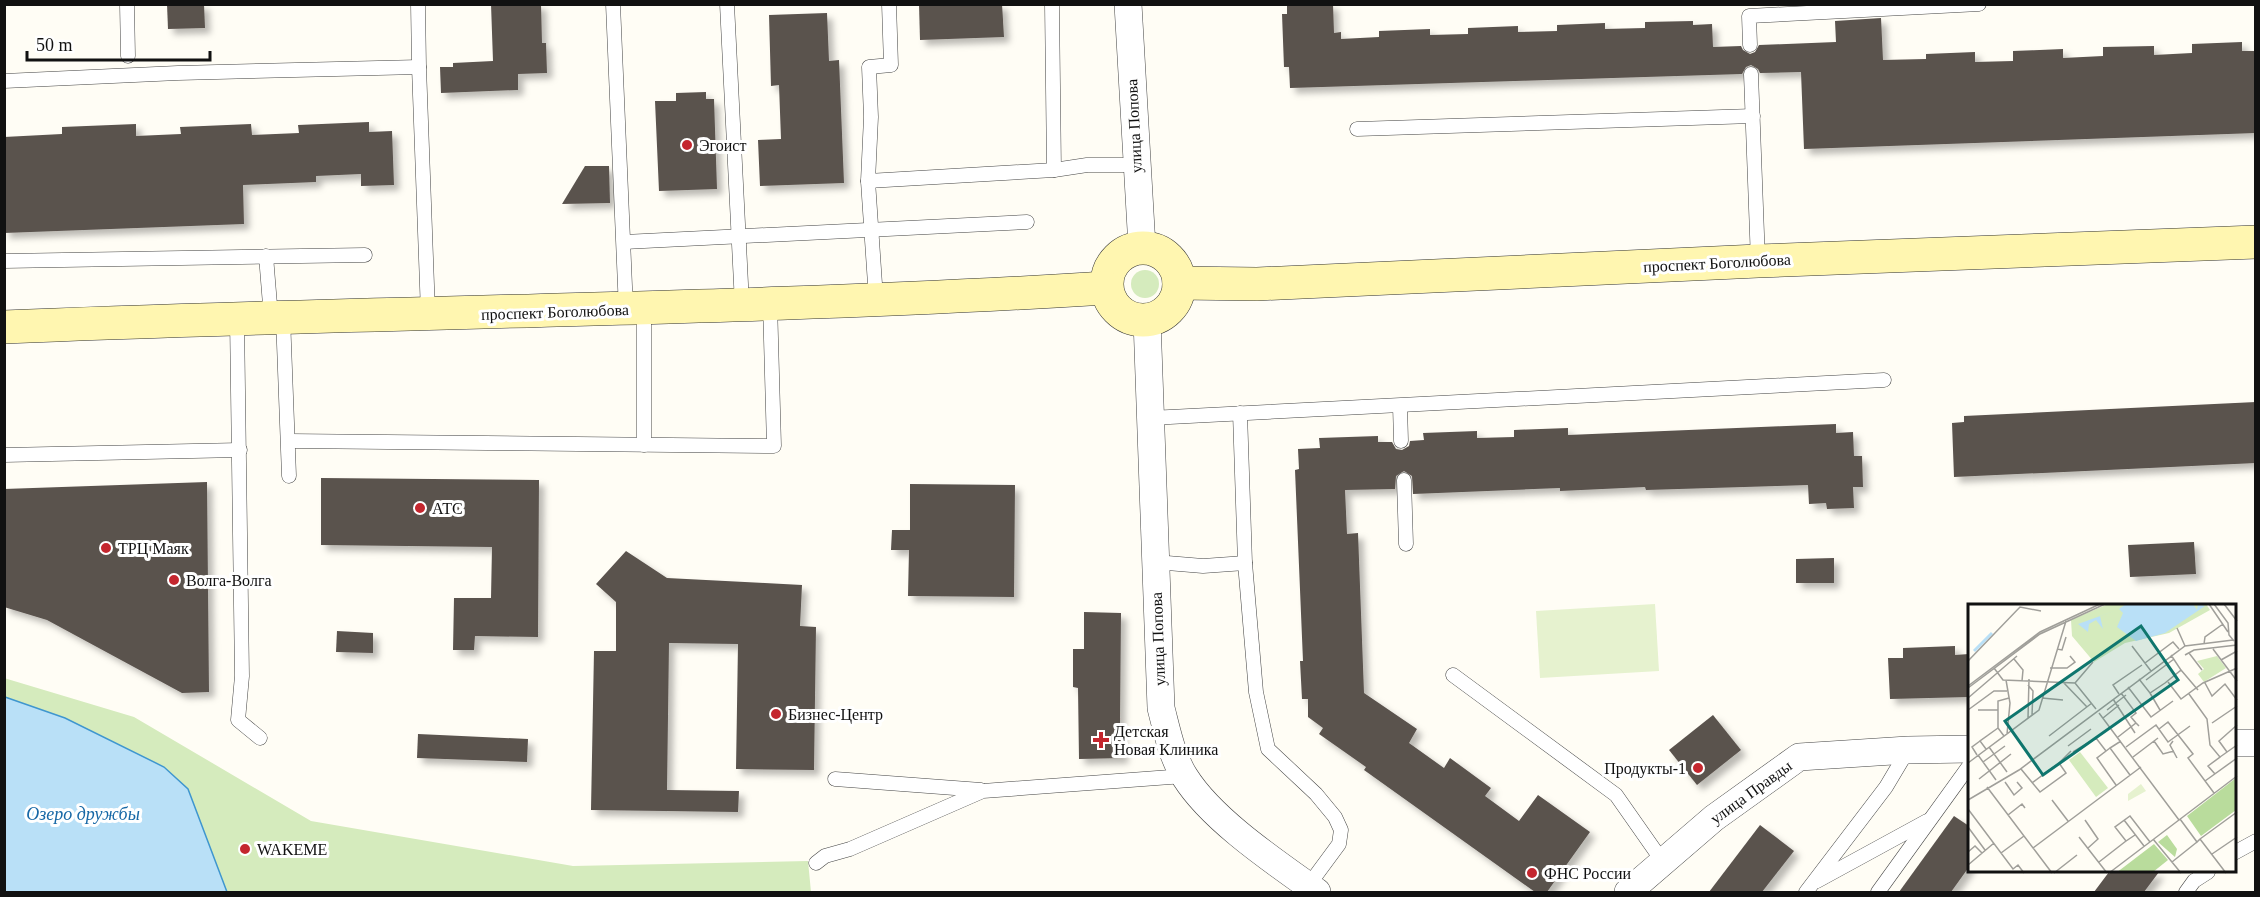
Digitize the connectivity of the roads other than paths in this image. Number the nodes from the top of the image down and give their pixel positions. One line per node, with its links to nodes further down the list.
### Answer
1 (127, 4): 11 (lane)
2 (418, 4): 12 (lane)
3 (613, 4): 23 (lane)
4 (727, 4): 22 (lane)
5 (889, 4): 19 (lane)
6 (1053, 4): 18 (lane)
7 (1128, 4): 17 (street, улица Попова)
8 (1979, 4): 9 (lane)
9 (1746, 10): 10 (lane)
10 (1750, 45)
11 (128, 56)
12 (419, 67): 14 (lane); 35 (lane)
13 (1751, 74): 15 (lane)
14 (4, 81)
15 (1752, 116): 16 (lane); 29 (lane)
16 (1357, 129)
17 (1136, 165): 18 (lane); 25 (street, улица Попова)
18 (1054, 170): 19 (lane)
19 (868, 181): 21 (lane)
20 (1027, 222): 21 (lane)
21 (870, 228): 22 (lane); 32 (lane)
22 (737, 235): 23 (lane); 33 (lane)
23 (624, 242): 34 (lane)
24 (2256, 242): 29 (main road, проспект Боголюбова)
25 (1142, 247): 30 (main road); 31 (main road)
26 (365, 255): 27 (lane)
27 (267, 256): 28 (lane); 36 (lane)
28 (4, 261)
29 (1758, 261): 30 (main road, проспект Боголюбова)
30 (1179, 283): 38 (main road)
31 (1106, 288): 32 (main road, проспект Боголюбова); 38 (main road)
32 (876, 299): 33 (main road, проспект Боголюбова)
33 (756, 304): 34 (main road, проспект Боголюбова); 46 (lane)
34 (635, 309): 35 (main road, проспект Боголюбова); 46 (lane)
35 (428, 315): 36 (main road, проспект Боголюбова)
36 (277, 317): 37 (main road, проспект Боголюбова); 44 (lane)
37 (237, 318): 39 (main road, проспект Боголюбова); 47 (lane)
38 (1148, 320): 43 (street, улица Попова)
39 (4, 327)
40 (1884, 380): 41 (lane)
41 (1400, 406): 42 (lane); 45 (lane)
42 (1240, 413): 43 (lane); 53 (lane)
43 (1150, 418): 52 (street, улица Попова)
44 (289, 441): 46 (lane); 49 (lane)
45 (1401, 441)
46 (644, 445)
47 (240, 450): 48 (lane); 55 (lane)
48 (4, 455)
49 (289, 476)
50 (1404, 480): 51 (lane)
51 (1406, 544)
52 (1155, 562): 53 (lane); 61 (street, улица Попова)
53 (1245, 564): 70 (lane)
54 (1453, 675): 67 (lane)
55 (261, 738)
56 (2236, 743): 57 (street)
57 (2256, 743)
58 (1968, 749): 59 (street, улица Правды)
59 (1908, 750): 67 (street, улица Правды); 71 (lane)
60 (1968, 767): 64 (lane)
61 (1184, 776): 63 (lane); 70 (street, улица Попова)
62 (835, 779): 63 (lane)
63 (983, 791): 68 (lane)
64 (1931, 819): 71 (lane); 73 (lane)
65 (2256, 841): 66 (lane)
66 (2236, 852)
67 (1663, 862): 72 (street, улица Правды)
68 (816, 863)
69 (2206, 873): 74 (lane)
70 (1313, 889)
71 (1809, 889)
72 (1628, 892)
73 (1878, 892)
74 (2186, 892)

